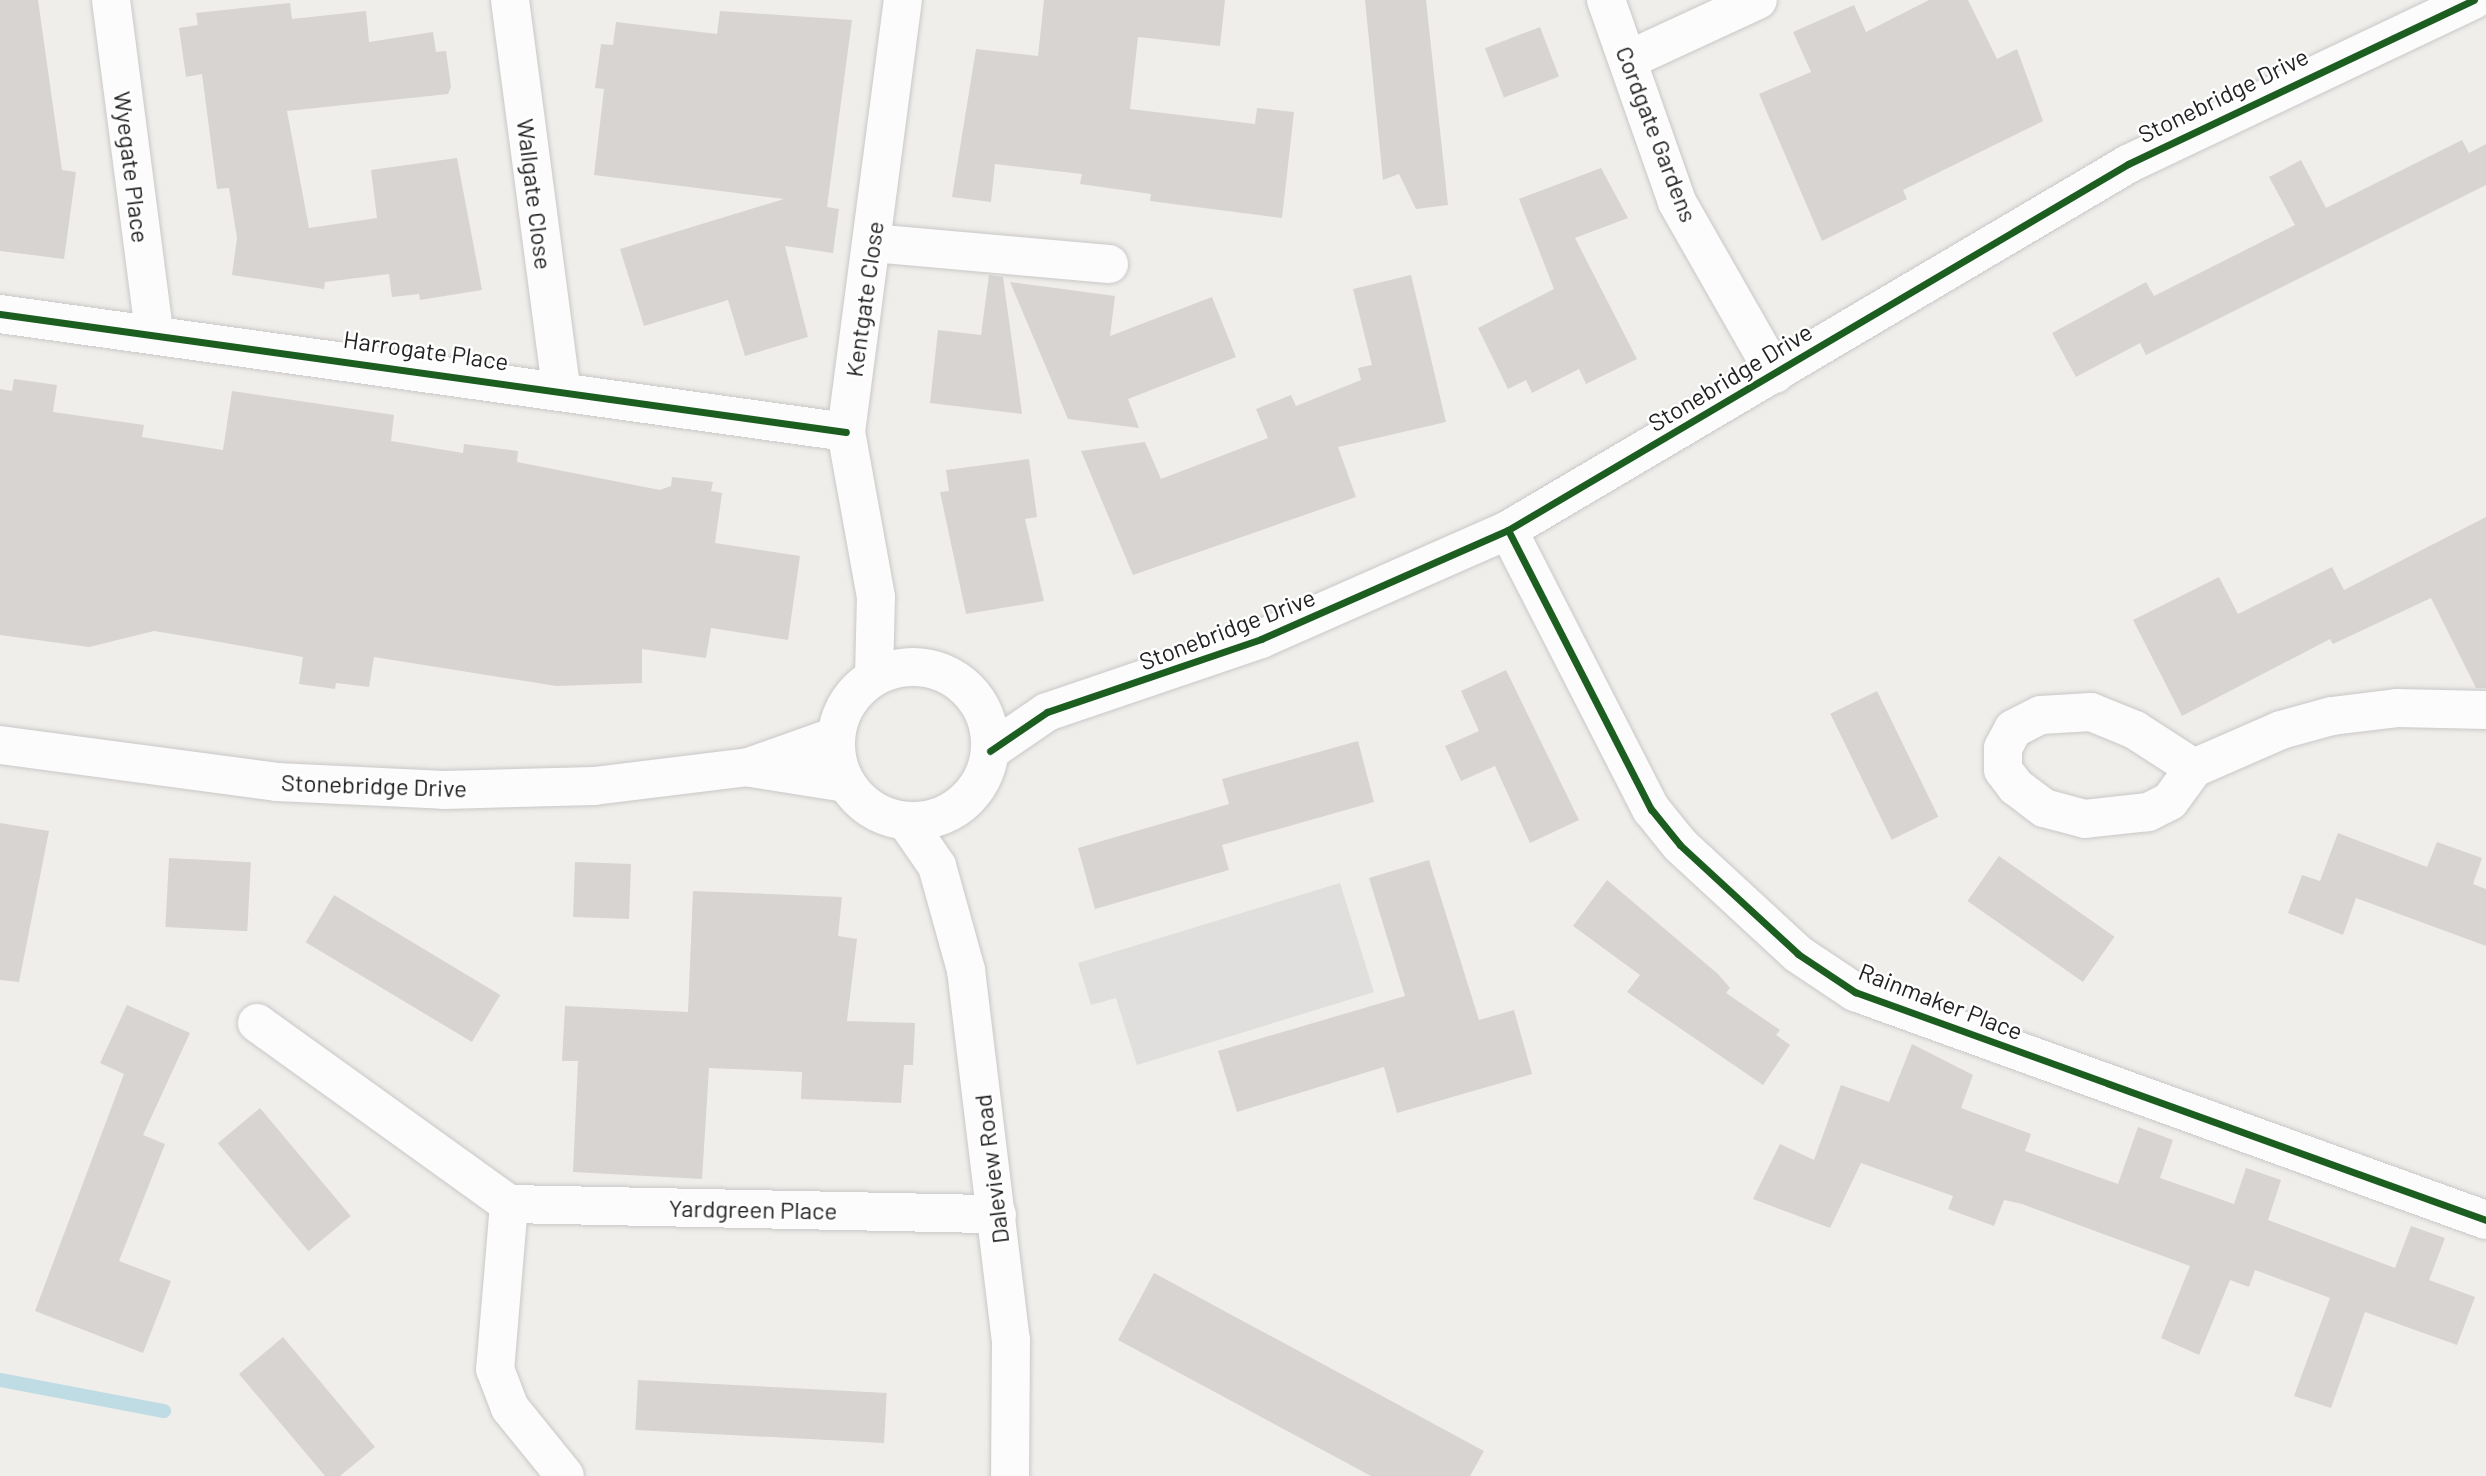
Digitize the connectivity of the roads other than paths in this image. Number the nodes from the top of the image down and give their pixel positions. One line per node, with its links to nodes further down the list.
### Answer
1 (111, 0): 11 (street, Wyegate Place)
2 (510, 0): 13 (street, Wallgate Close)
3 (903, 0): 8 (street, Kentgate Close)
4 (1606, 0): 7 (street, Cordgate Gardens)
5 (1758, 0): 7 (street)
6 (2473, 0): 12 (street, Stonebridge Drive)
7 (1628, 60): 12 (street, Cordgate Gardens)
8 (873, 243): 9 (street); 14 (street, Kentgate Close)
9 (1109, 264)
10 (0, 314): 11 (street, Harrogate Place)
11 (154, 333): 13 (street, Harrogate Place)
12 (1775, 374): 15 (street, Stonebridge Drive)
13 (561, 388): 14 (street, Harrogate Place)
14 (846, 432): 16 (street, Kentgate Close)
15 (1508, 530): 21 (street, Stonebridge Drive); 34 (street, Rainmaker Place)
16 (876, 597): 17 (street, Kentgate Close); 18 (street, Kentgate Close)
17 (921, 667): 18 (street); 19 (street)
18 (874, 677): 22 (street)
19 (980, 705): 21 (street, Stonebridge Drive); 24 (street)
20 (2486, 710): 26 (street)
21 (1047, 712): 24 (street, Stonebridge Drive)
22 (836, 736): 25 (street, Stonebridge Drive); 27 (street)
23 (0, 745): 25 (street, Stonebridge Drive)
24 (990, 751): 28 (street)
25 (749, 767): 27 (street, Stonebridge Drive)
26 (2194, 768)
27 (846, 783): 29 (street)
28 (953, 810): 29 (street); 30 (street)
29 (906, 821): 30 (street, Daleview Road)
30 (937, 866): 33 (street, Daleview Road)
31 (257, 1023): 32 (street)
32 (509, 1204): 33 (street, Yardgreen Place); 35 (street)
33 (997, 1214): 36 (street, Daleview Road)
34 (2486, 1220)
35 (565, 1476)
36 (1010, 1476)

